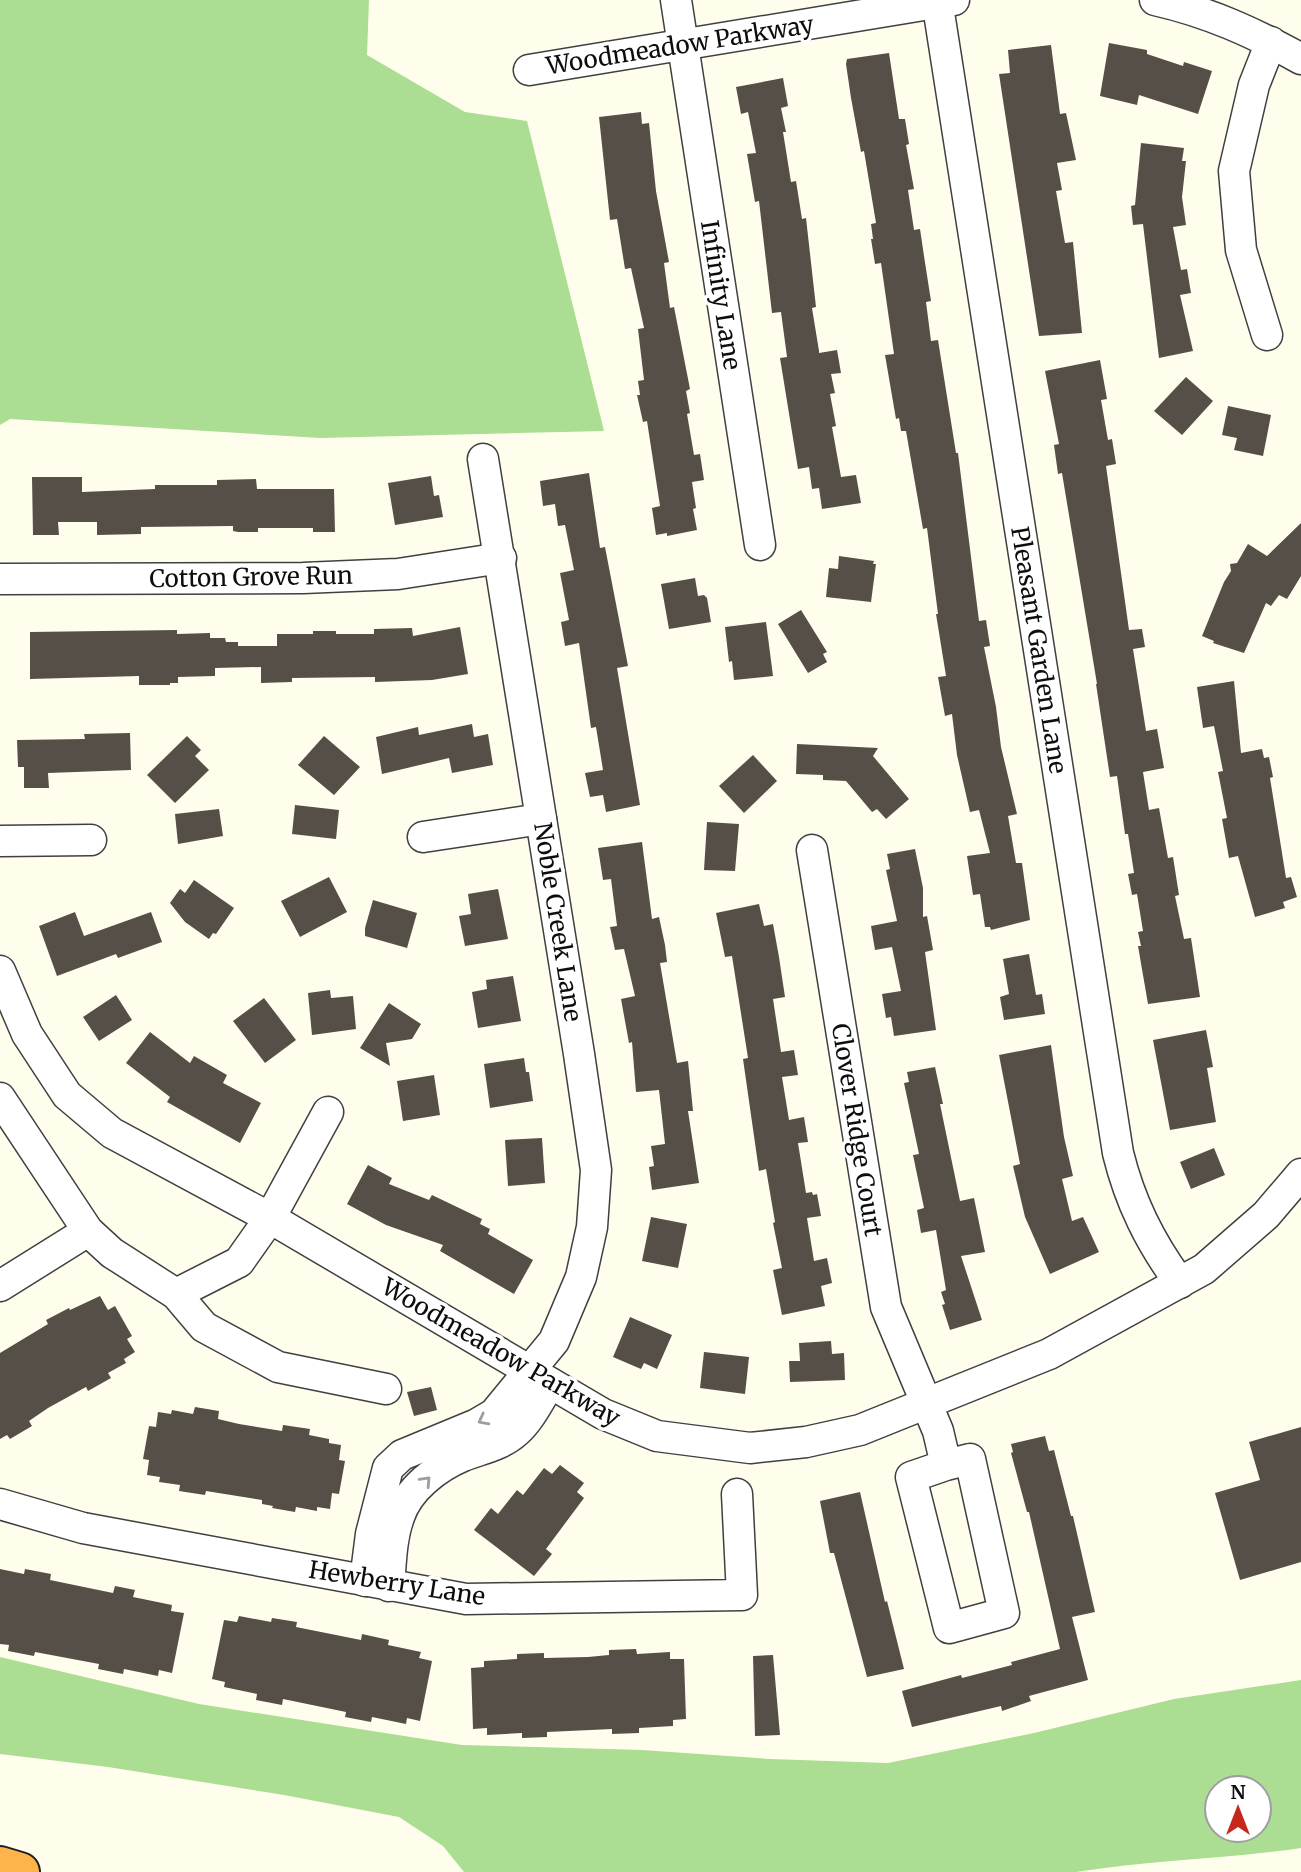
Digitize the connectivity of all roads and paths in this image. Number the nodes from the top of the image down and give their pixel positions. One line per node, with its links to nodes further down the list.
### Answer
1 (676, 0): 5 (street, Infinity Lane)
2 (1155, 0): 4 (street)
3 (943, 1): 5 (street, Woodmeadow Parkway); 24 (street, Pleasant Garden Lane)
4 (1271, 42): 6 (street); 8 (street)
5 (682, 44): 7 (street, Woodmeadow Parkway); 10 (street, Infinity Lane)
6 (1301, 59)
7 (529, 70)
8 (1267, 335)
9 (483, 459): 11 (street, Noble Creek Lane)
10 (760, 545)
11 (501, 558): 12 (street, Cotton Grove Run); 13 (street, Noble Creek Lane)
12 (0, 579)
13 (541, 818): 14 (street); 27 (street, Noble Creek Lane)
14 (423, 837)
15 (92, 840): 16 (street)
16 (0, 841)
17 (812, 850): 29 (street, Clover Ridge Court)
18 (0, 971): 22 (street, Woodmeadow Parkway)
19 (0, 1098): 23 (street)
20 (328, 1112): 22 (street)
21 (1301, 1174): 24 (street, Woodmeadow Parkway)
22 (270, 1218): 26 (street); 27 (street, Woodmeadow Parkway)
23 (88, 1231): 25 (street); 26 (street)
24 (1180, 1283): 29 (street, Woodmeadow Parkway)
25 (0, 1286)
26 (176, 1294): 28 (street)
27 (539, 1377): 29 (street, Woodmeadow Parkway); 33 (street, Noble Creek Lane)
28 (386, 1389)
29 (925, 1403): 30 (street, Clover Ridge Court)
30 (946, 1465): 30 (street)
31 (737, 1494): 33 (street, Hewberry Lane)
32 (0, 1504): 33 (street, Hewberry Lane)
33 (377, 1583)
34 (0, 1866): 35 (highway)
35 (20, 1872)

